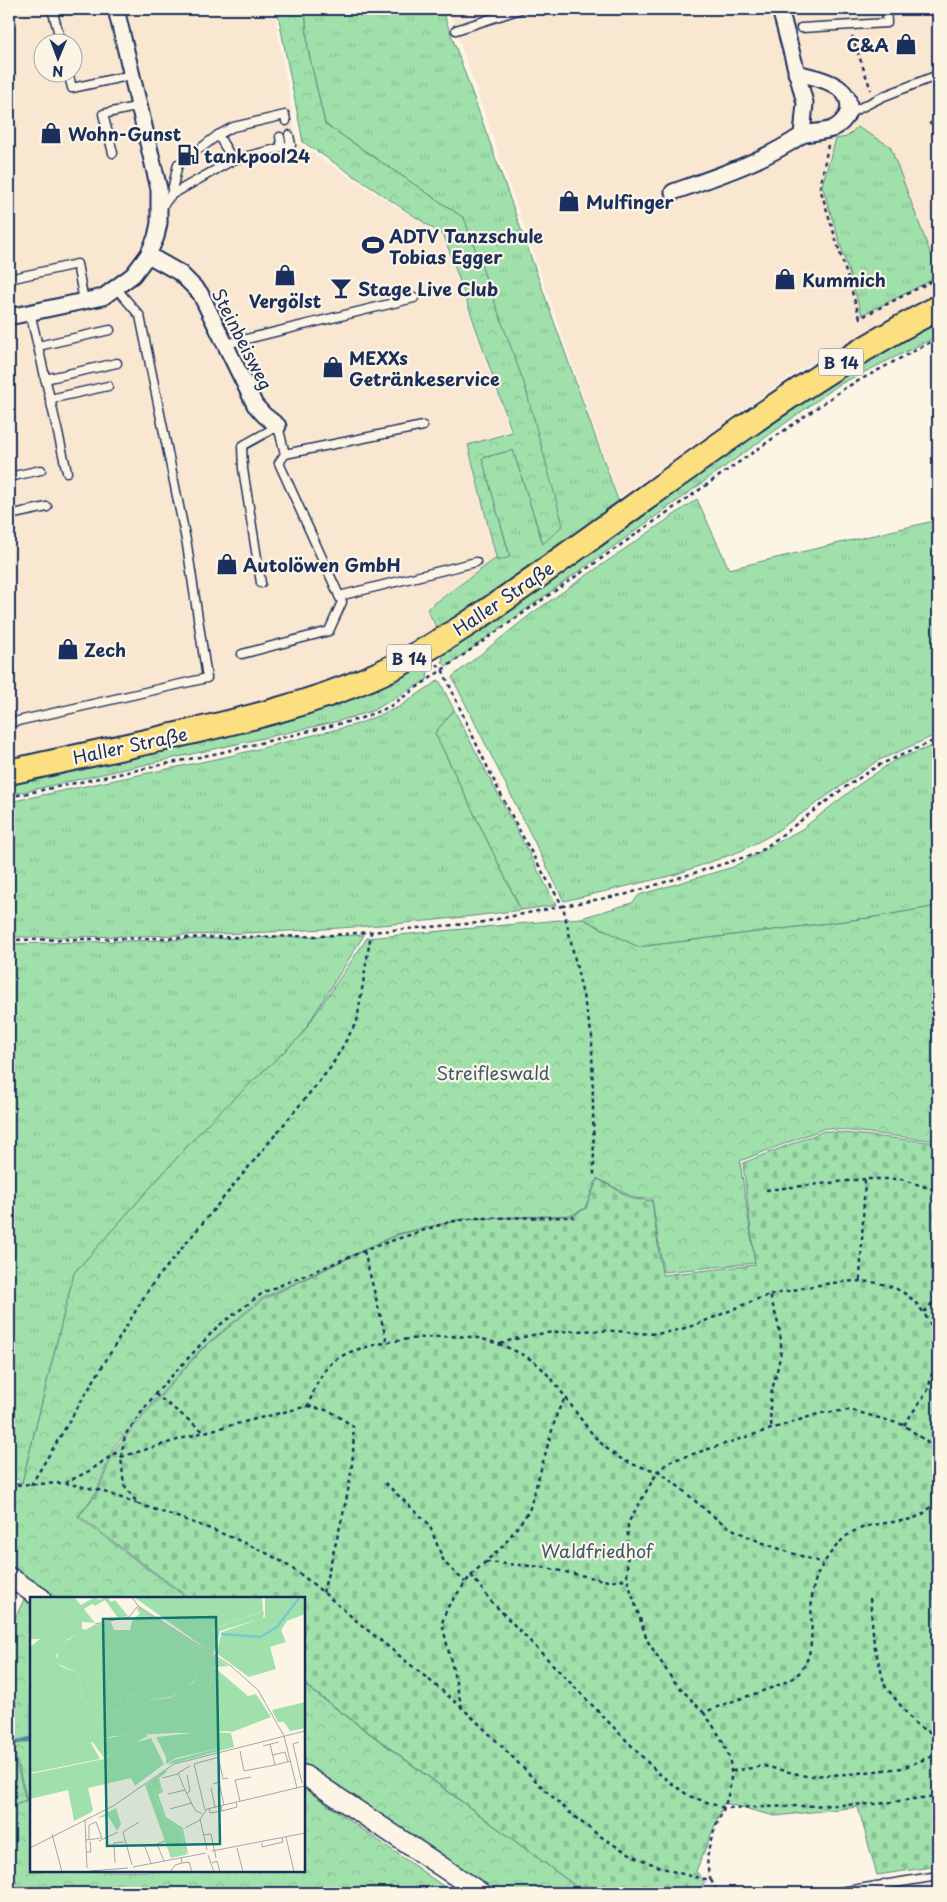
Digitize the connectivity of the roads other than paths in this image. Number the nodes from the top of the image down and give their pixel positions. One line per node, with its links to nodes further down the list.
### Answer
1 (52, 9): 8 (lane)
2 (116, 9): 10 (street)
3 (521, 9): 7 (lane)
4 (780, 9): 9 (street)
5 (886, 9): 6 (lane)
6 (800, 28)
7 (456, 30)
8 (58, 32)
9 (796, 73): 14 (street); 18 (street)
10 (132, 75): 12 (lane); 13 (street)
11 (938, 76): 14 (lane)
12 (70, 82)
13 (140, 106): 22 (lane); 27 (street)
14 (848, 114): 18 (street)
15 (286, 121): 16 (lane)
16 (218, 135): 20 (lane); 23 (lane)
17 (289, 135): 19 (lane)
18 (802, 135): 25 (street)
19 (282, 147): 21 (lane); 21 (lane)
20 (201, 148)
21 (274, 149): 23 (lane)
22 (113, 154)
23 (233, 160): 26 (lane)
24 (178, 164): 26 (lane)
25 (673, 192)
26 (171, 195): 27 (lane)
27 (160, 209): 28 (street)
28 (148, 255): 30 (street); 37 (street, Steinbeisweg)
29 (9, 279): 32 (lane)
30 (116, 288): 32 (street); 55 (lane)
31 (414, 298): 37 (lane)
32 (84, 301): 34 (street)
33 (938, 308): 56 (main road, Haller Straße / B 14)
34 (30, 312): 35 (street); 38 (lane)
35 (9, 317)
36 (110, 330): 38 (lane)
37 (226, 344): 43 (street, Steinbeisweg)
38 (38, 346): 40 (lane)
39 (117, 362): 40 (lane)
40 (45, 379): 42 (lane)
41 (108, 386): 42 (lane)
42 (50, 399): 47 (lane)
43 (278, 426): 45 (lane); 52 (lane)
44 (423, 426): 45 (lane)
45 (285, 454): 53 (lane)
46 (40, 470): 48 (lane)
47 (67, 472)
48 (9, 477)
49 (47, 507): 50 (lane)
50 (9, 515)
51 (476, 562): 53 (lane)
52 (261, 583)
53 (339, 596): 54 (lane)
54 (242, 654)
55 (9, 723)
56 (11, 771)
57 (9, 1577): 58 (street)
58 (39, 1597)
59 (305, 1776): 62 (street)
60 (938, 1876): 61 (lane)
61 (884, 1884): 63 (lane); 64 (lane)
62 (481, 1893)
63 (840, 1893)
64 (890, 1893)

